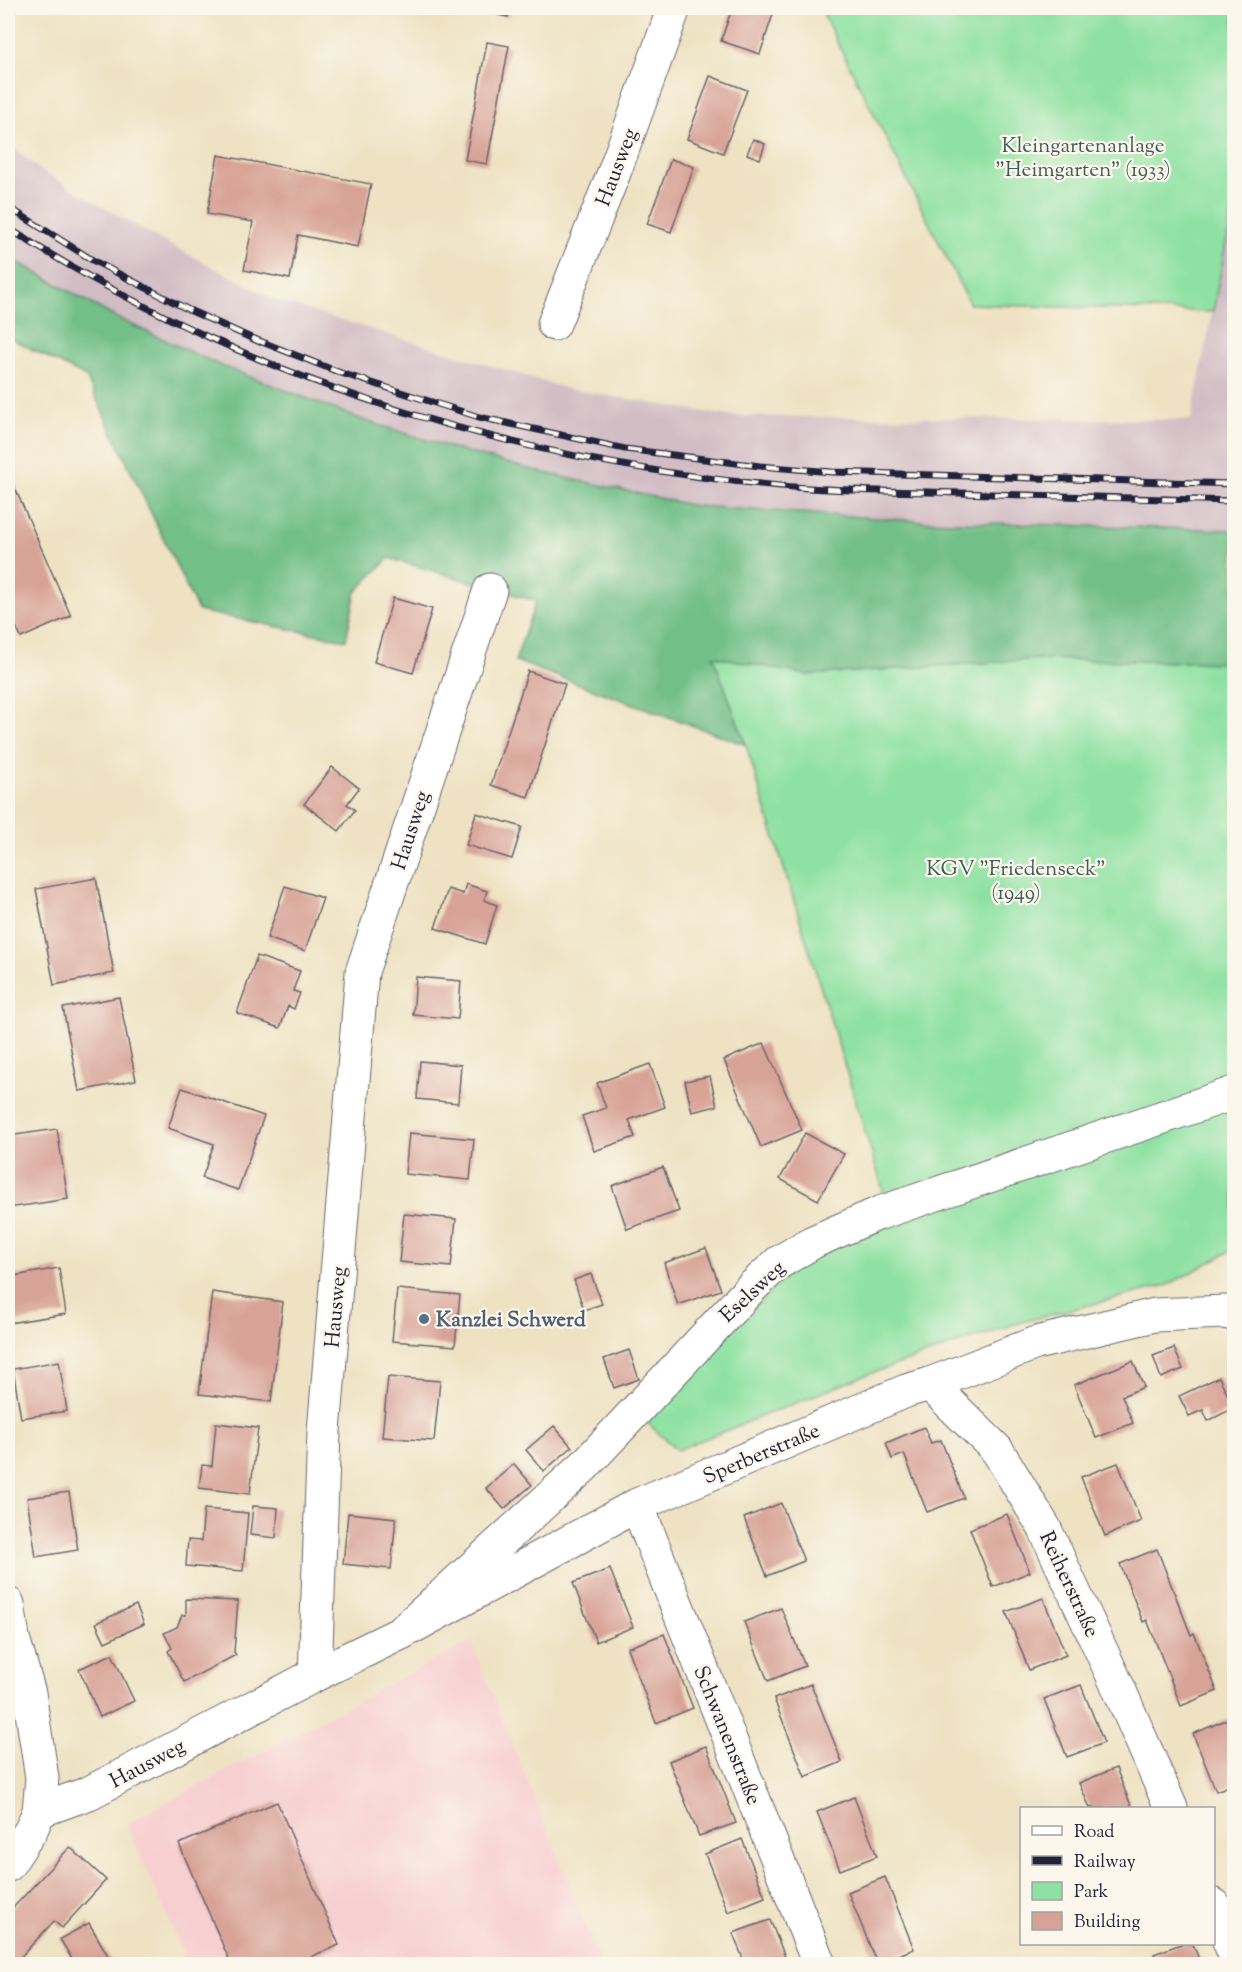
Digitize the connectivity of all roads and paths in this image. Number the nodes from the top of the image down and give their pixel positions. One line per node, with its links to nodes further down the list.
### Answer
1 (674, 8): 2 (street, Hausweg)
2 (554, 324)
3 (490, 590): 10 (street, Hausweg)
4 (1234, 1093): 9 (street, Eselsweg)
5 (1234, 1314): 6 (street, Sperberstraße)
6 (930, 1384): 7 (street, Sperberstraße); 11 (street, Reiherstraße)
7 (637, 1505): 9 (street, Sperberstraße); 16 (street, Schwanenstraße)
8 (8, 1604): 12 (street)
9 (401, 1633): 10 (street, Sperberstraße)
10 (315, 1675): 12 (street, Hausweg)
11 (1170, 1807)
12 (39, 1811): 13 (street)
13 (8, 1865)
14 (1215, 1907): 15 (street)
15 (1234, 1953)
16 (819, 1965)

